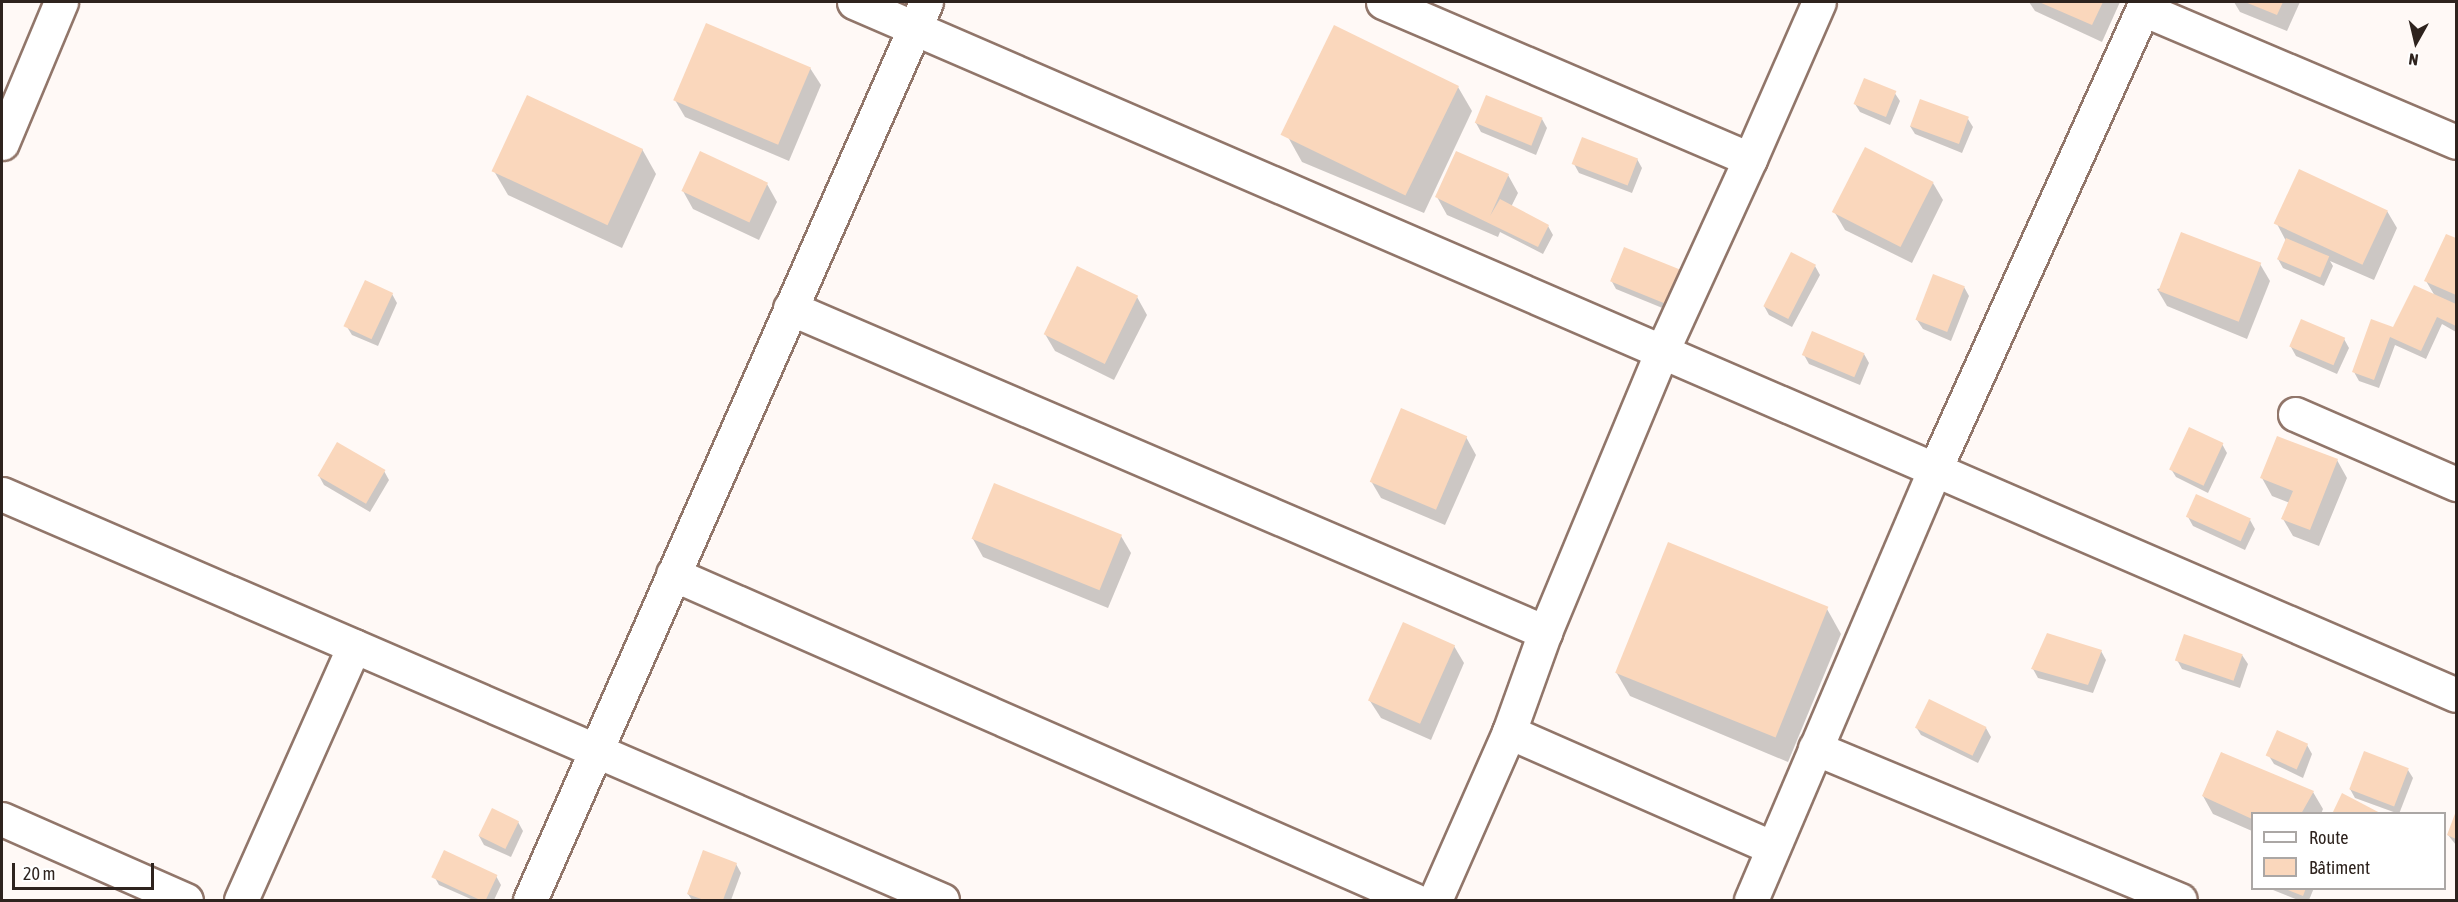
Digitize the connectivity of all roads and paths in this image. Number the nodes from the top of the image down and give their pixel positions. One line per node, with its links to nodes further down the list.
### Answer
1 (61, 2): 7 (street)
2 (854, 2): 6 (street)
3 (1383, 2): 10 (street)
4 (1819, 2): 10 (street)
5 (2145, 5): 8 (street); 14 (street)
6 (920, 14): 11 (street); 12 (street)
7 (13, 81): 9 (street)
8 (2457, 142)
9 (2, 143)
10 (1750, 159): 12 (street)
11 (790, 308): 17 (street); 18 (street)
12 (1663, 349): 14 (street); 18 (street)
13 (2295, 414): 15 (street)
14 (1934, 471): 20 (street); 22 (street)
15 (2457, 484)
16 (2, 494): 19 (street)
17 (673, 574): 23 (street); 30 (street)
18 (1545, 632): 21 (street)
19 (354, 646): 23 (street); 27 (street)
20 (2457, 694)
21 (1509, 732): 25 (street); 31 (street)
22 (1815, 748): 25 (street); 33 (street)
23 (596, 751): 28 (street); 29 (street)
24 (2, 819): 26 (street)
25 (1773, 848): 32 (street)
26 (186, 900)
27 (241, 900)
28 (530, 900)
29 (942, 900)
30 (1414, 900)
31 (1436, 900)
32 (1750, 900)
33 (2180, 900)

